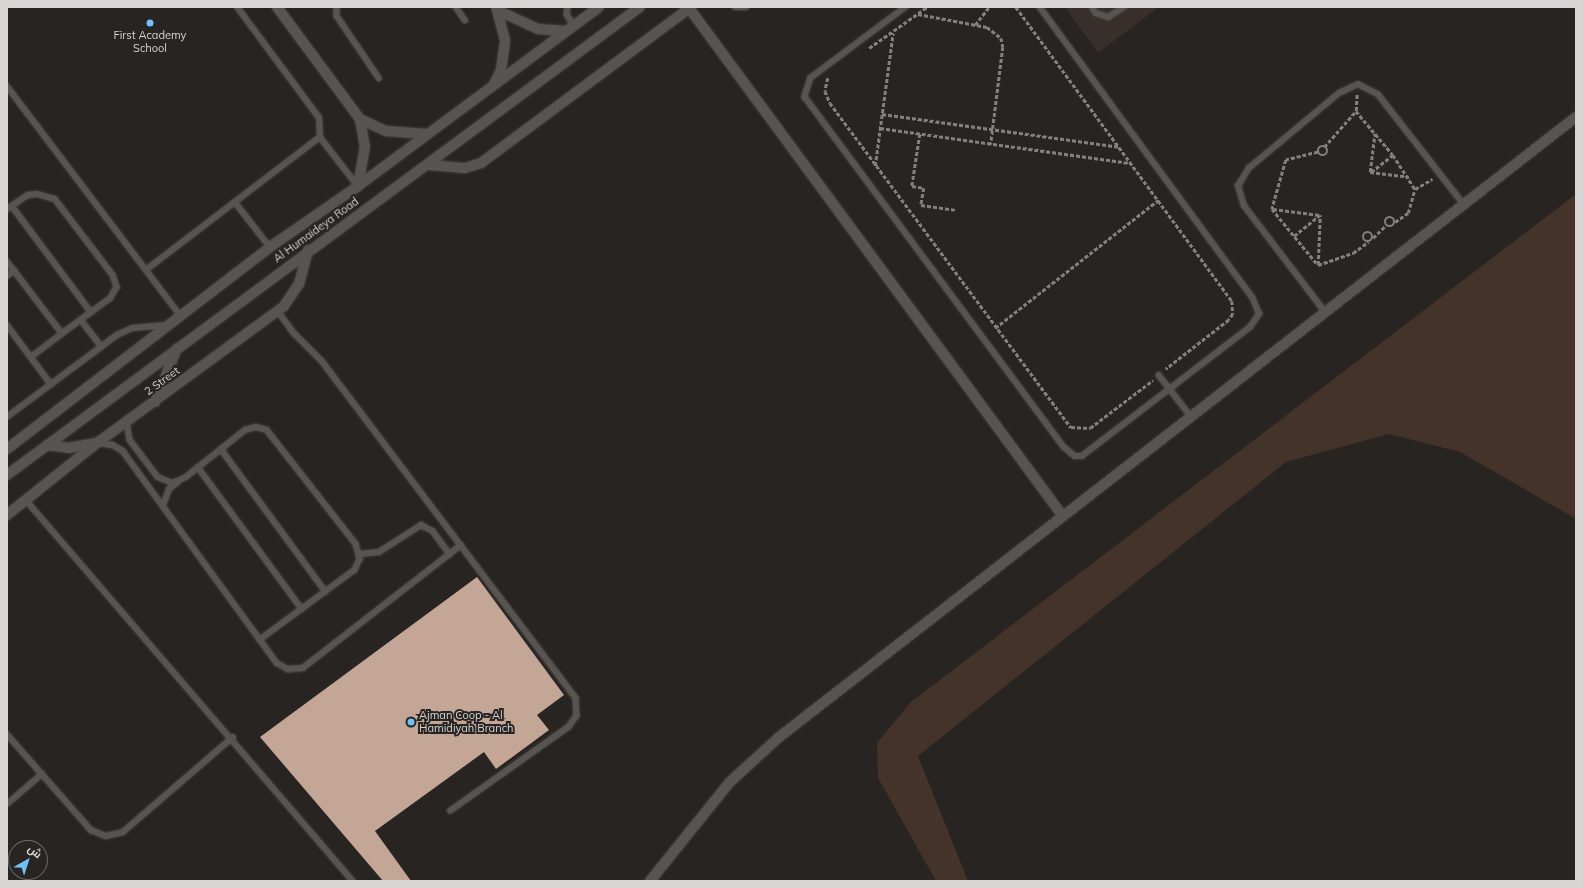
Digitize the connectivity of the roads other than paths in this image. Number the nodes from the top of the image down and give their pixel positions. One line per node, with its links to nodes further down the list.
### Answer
1 (237, 7): 24 (lane)
2 (277, 7): 22 (street)
3 (337, 7): 18 (lane)
4 (456, 7): 16 (lane)
5 (568, 7): 17 (lane)
6 (599, 7): 17 (street, Al Humaideya Road)
7 (640, 7): 25 (street, Al Humaideya Road)
8 (736, 7): 9 (lane)
9 (746, 7)
10 (906, 7): 49 (lane)
11 (1039, 7): 49 (lane)
12 (1092, 7): 13 (lane)
13 (1124, 7)
14 (690, 8): 25 (street); 64 (street)
15 (498, 9): 17 (street); 19 (street)
16 (465, 20)
17 (570, 28): 19 (street, Al Humaideya Road)
18 (379, 78)
19 (494, 84): 23 (street, Al Humaideya Road)
20 (7, 86): 33 (lane)
21 (1576, 117): 28 (street)
22 (360, 119): 23 (street); 26 (street)
23 (427, 134): 26 (street, Al Humaideya Road)
24 (320, 137): 26 (lane); 27 (lane)
25 (429, 165): 31 (street, Al Humaideya Road)
26 (358, 186): 30 (street, Al Humaideya Road)
27 (236, 202): 30 (lane); 33 (lane)
28 (1463, 203): 37 (street); 37 (lane)
29 (9, 208): 38 (lane); 38 (lane)
30 (270, 247): 39 (street, Al Humaideya Road)
31 (308, 250): 36 (street, 2 Street); 45 (street, Al Humaideya Road)
32 (7, 262): 34 (lane)
33 (146, 270): 39 (lane)
34 (14, 271): 35 (lane); 43 (lane)
35 (7, 276)
36 (278, 311): 50 (street, 2 Street); 65 (lane)
37 (1324, 311): 51 (street)
38 (92, 312): 40 (lane)
39 (180, 315): 42 (street, Al Humaideya Road)
40 (82, 320): 43 (lane); 44 (lane)
41 (7, 325): 46 (lane)
42 (166, 325): 44 (lane); 55 (street, Al Humaideya Road)
43 (62, 334): 46 (lane)
44 (101, 346): 48 (lane)
45 (177, 348): 50 (street); 56 (street, Al Humaideya Road)
46 (31, 357): 48 (lane)
47 (1159, 375): 49 (lane)
48 (51, 384): 52 (lane)
49 (1170, 388): 51 (lane)
50 (155, 402): 53 (street, 2 Street)
51 (1190, 415): 64 (street)
52 (7, 416)
53 (127, 422): 54 (street, 2 Street); 60 (lane)
54 (97, 443): 56 (street); 61 (street, 2 Street); 62 (lane)
55 (9, 445)
56 (47, 445): 59 (street, Al Humaideya Road)
57 (221, 449): 58 (lane); 66 (lane); 68 (lane)
58 (198, 467): 60 (lane); 69 (lane)
59 (7, 475)
60 (178, 482): 62 (lane)
61 (26, 500): 63 (street, 2 Street); 72 (lane)
62 (163, 505): 70 (lane)
63 (7, 515)
64 (1062, 515): 77 (street)
65 (461, 545): 67 (lane); 75 (lane)
66 (360, 554): 67 (lane); 68 (lane)
67 (450, 554): 70 (lane)
68 (326, 592): 69 (lane)
69 (302, 609): 70 (lane)
70 (260, 640)
71 (7, 734): 73 (lane)
72 (232, 737): 73 (lane); 76 (lane)
73 (42, 774): 74 (lane)
74 (7, 804)
75 (451, 811)
76 (353, 881)
77 (652, 881)

